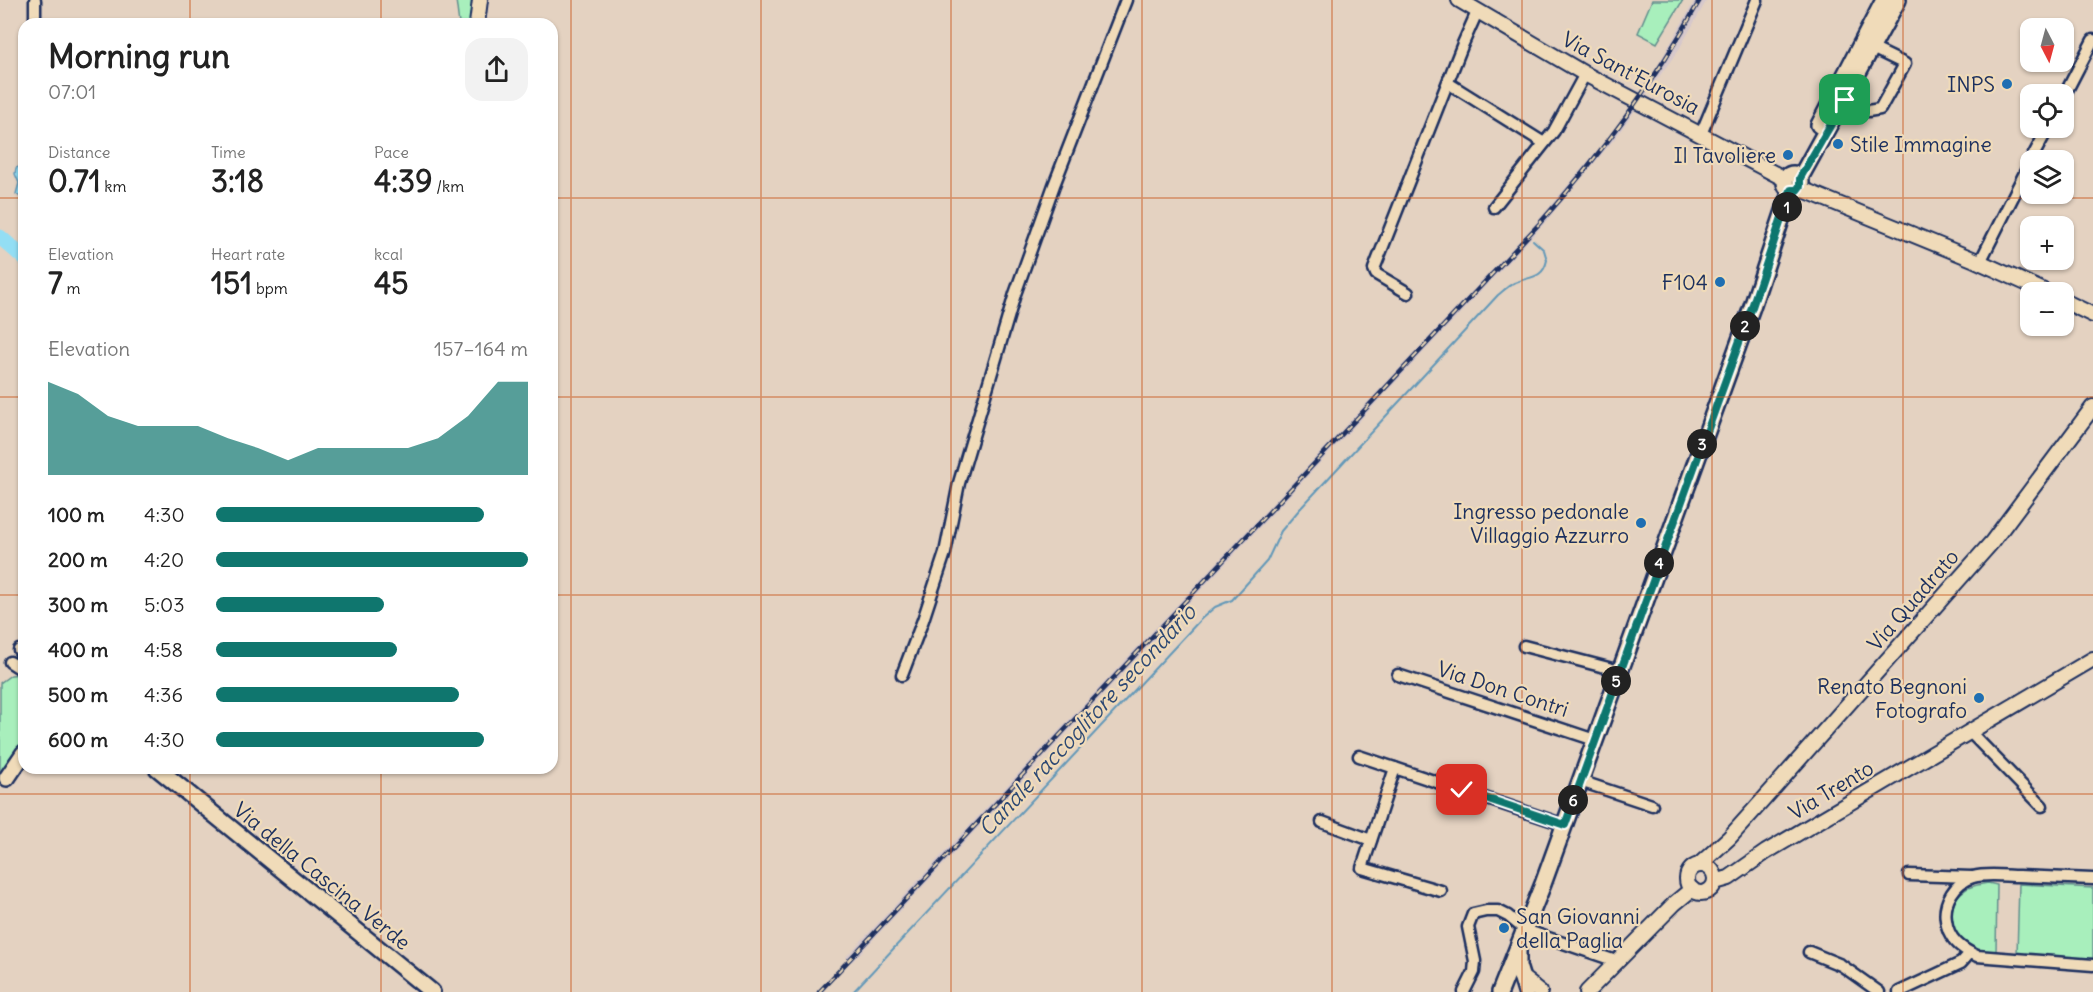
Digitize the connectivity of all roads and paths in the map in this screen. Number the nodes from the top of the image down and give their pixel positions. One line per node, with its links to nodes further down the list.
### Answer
1 (35, 0): 9 (street)
2 (480, 0): 10 (street)
3 (1126, 0): 33 (street)
4 (1459, 0): 8 (street, Via Sant'Eurosia)
5 (1757, 0): 17 (street)
6 (1884, 0): 19 (main road)
7 (1898, 0): 12 (main road)
8 (1477, 12): 13 (street, Via Sant'Eurosia); 14 (street)
9 (35, 18)
10 (478, 18)
11 (2093, 40): 15 (street)
12 (1872, 48): 16 (street); 19 (main road)
13 (1585, 74): 17 (street, Via Sant'Eurosia); 18 (street)
14 (1448, 83): 18 (street); 24 (street)
15 (2070, 84)
16 (1868, 111)
17 (1701, 134): 19 (street, Via Sant'Eurosia)
18 (1544, 143): 21 (street)
19 (1794, 182): 22 (street, Via Sant'Eurosia); 32 (main road)
20 (2020, 183): 22 (street)
21 (1494, 207)
22 (1980, 261): 23 (street, Via Sant'Eurosia)
23 (2025, 282)
24 (1408, 293)
25 (2074, 306): 26 (street)
26 (2093, 315)
27 (2093, 407): 49 (street, Via Quadrato)
28 (1524, 646): 32 (street)
29 (10, 662): 31 (street)
30 (2091, 663): 35 (street, Via Trento)
31 (18, 667)
32 (1620, 671): 36 (main road)
33 (902, 675)
34 (1398, 675): 36 (street, Via Don Contri)
35 (1970, 732): 45 (street); 49 (street, Via Trento)
36 (1595, 740): 43 (main road)
37 (1359, 756): 39 (street)
38 (18, 761): 42 (main road)
39 (1395, 768): 47 (street); 48 (street)
40 (18, 771): 42 (main road)
41 (162, 774): 63 (main road, Via della Cascina Verde)
42 (3, 781)
43 (1580, 781): 44 (street); 47 (main road)
44 (1653, 805)
45 (2042, 806)
46 (1322, 822): 48 (street)
47 (1565, 825): 55 (main road)
48 (1371, 840): 54 (street)
49 (1708, 872): 53 (street, Via Quadrato); 53 (street)
50 (1909, 875): 51 (street)
51 (1973, 877): 52 (street); 58 (street)
52 (2093, 879)
53 (1692, 889): 59 (street)
54 (1441, 891)
55 (1525, 930): 56 (main road); 59 (street); 64 (street)
56 (1519, 945): 61 (main road); 65 (main road)
57 (1809, 952): 69 (street)
58 (1970, 953): 60 (street); 70 (street)
59 (1616, 961): 62 (street)
60 (2093, 965)
61 (1520, 976): 66 (main road); 67 (street)
62 (1591, 987): 68 (street)
63 (432, 992)
64 (1464, 992)
65 (1500, 992)
66 (1526, 992)
67 (1540, 992)
68 (1581, 992)
69 (1879, 992)
70 (1899, 992)

